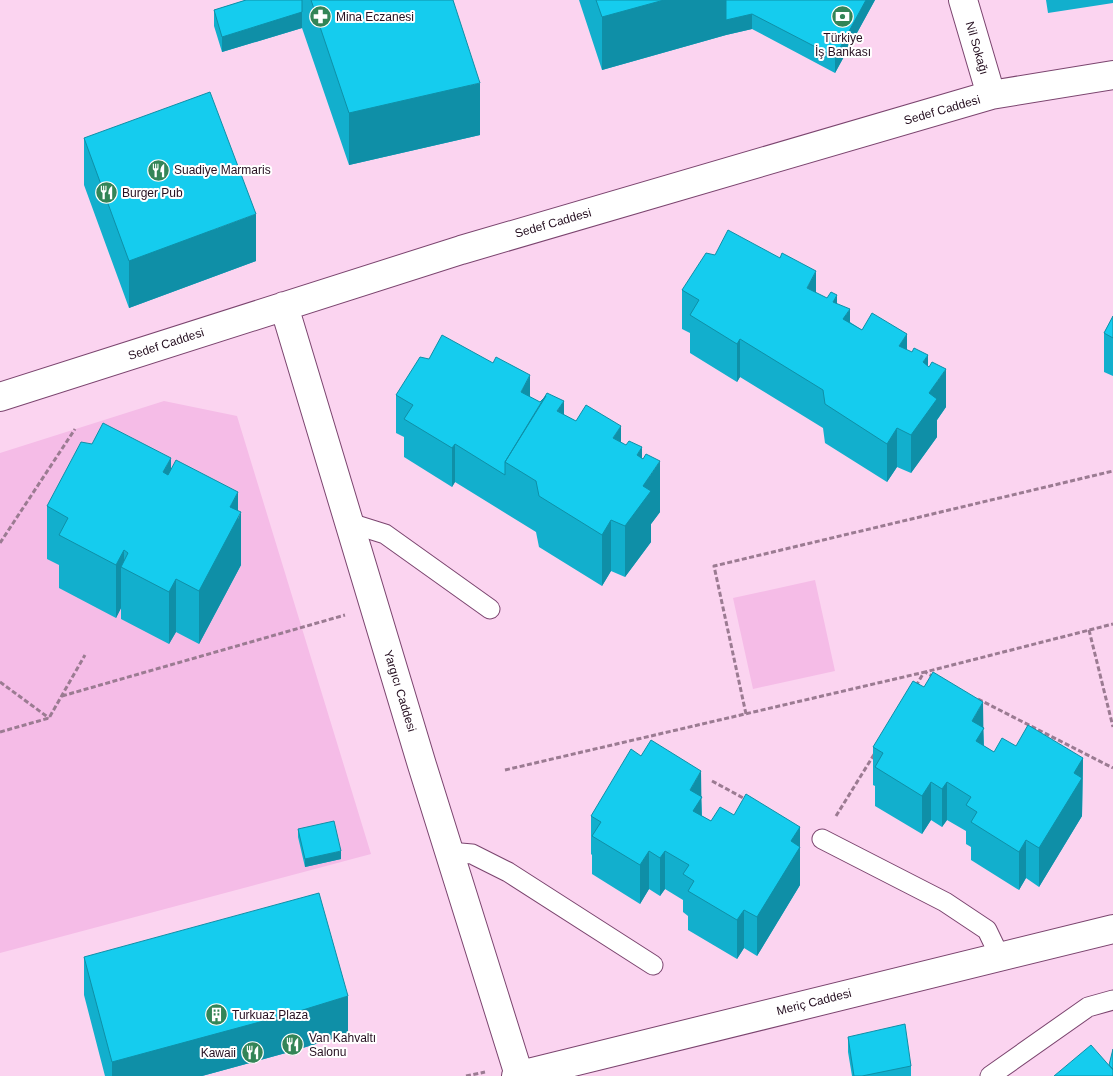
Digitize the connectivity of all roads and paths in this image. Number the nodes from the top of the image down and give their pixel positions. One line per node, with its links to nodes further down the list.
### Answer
1 (963, 0): 3 (street, Nil Sokağı)
2 (1113, 75): 3 (street, Sedef Caddesi)
3 (991, 95): 4 (street, Sedef Caddesi)
4 (284, 306): 5 (street, Sedef Caddesi); 8 (street, Yargıcı Caddesi)
5 (0, 397)
6 (75, 429): 9 (path)
7 (1113, 471): 21 (path)
8 (350, 523): 10 (street, Yargıcı Caddesi); 11 (lane)
9 (0, 543)
10 (374, 606): 19 (path); 31 (street, Yargıcı Caddesi)
11 (490, 609)
12 (1113, 624): 13 (path)
13 (1089, 630): 15 (path); 23 (path)
14 (85, 656): 19 (path)
15 (925, 672): 16 (path); 18 (path); 21 (path)
16 (942, 680)
17 (0, 682): 22 (path)
18 (914, 688)
19 (62, 696): 22 (path)
20 (976, 698): 26 (path)
21 (746, 714): 27 (path)
22 (49, 718): 24 (path)
23 (1113, 727)
24 (0, 732)
25 (879, 747): 30 (path)
26 (1113, 768)
27 (505, 770)
28 (712, 781): 29 (path)
29 (754, 803)
30 (822, 839): 33 (lane)
31 (449, 852): 34 (lane); 36 (street, Yargıcı Caddesi)
32 (1113, 929): 33 (street, Meriç Caddesi)
33 (1000, 957): 36 (street, Meriç Caddesi)
34 (653, 965)
35 (1113, 1000): 37 (lane)
36 (517, 1076)
37 (990, 1076)

